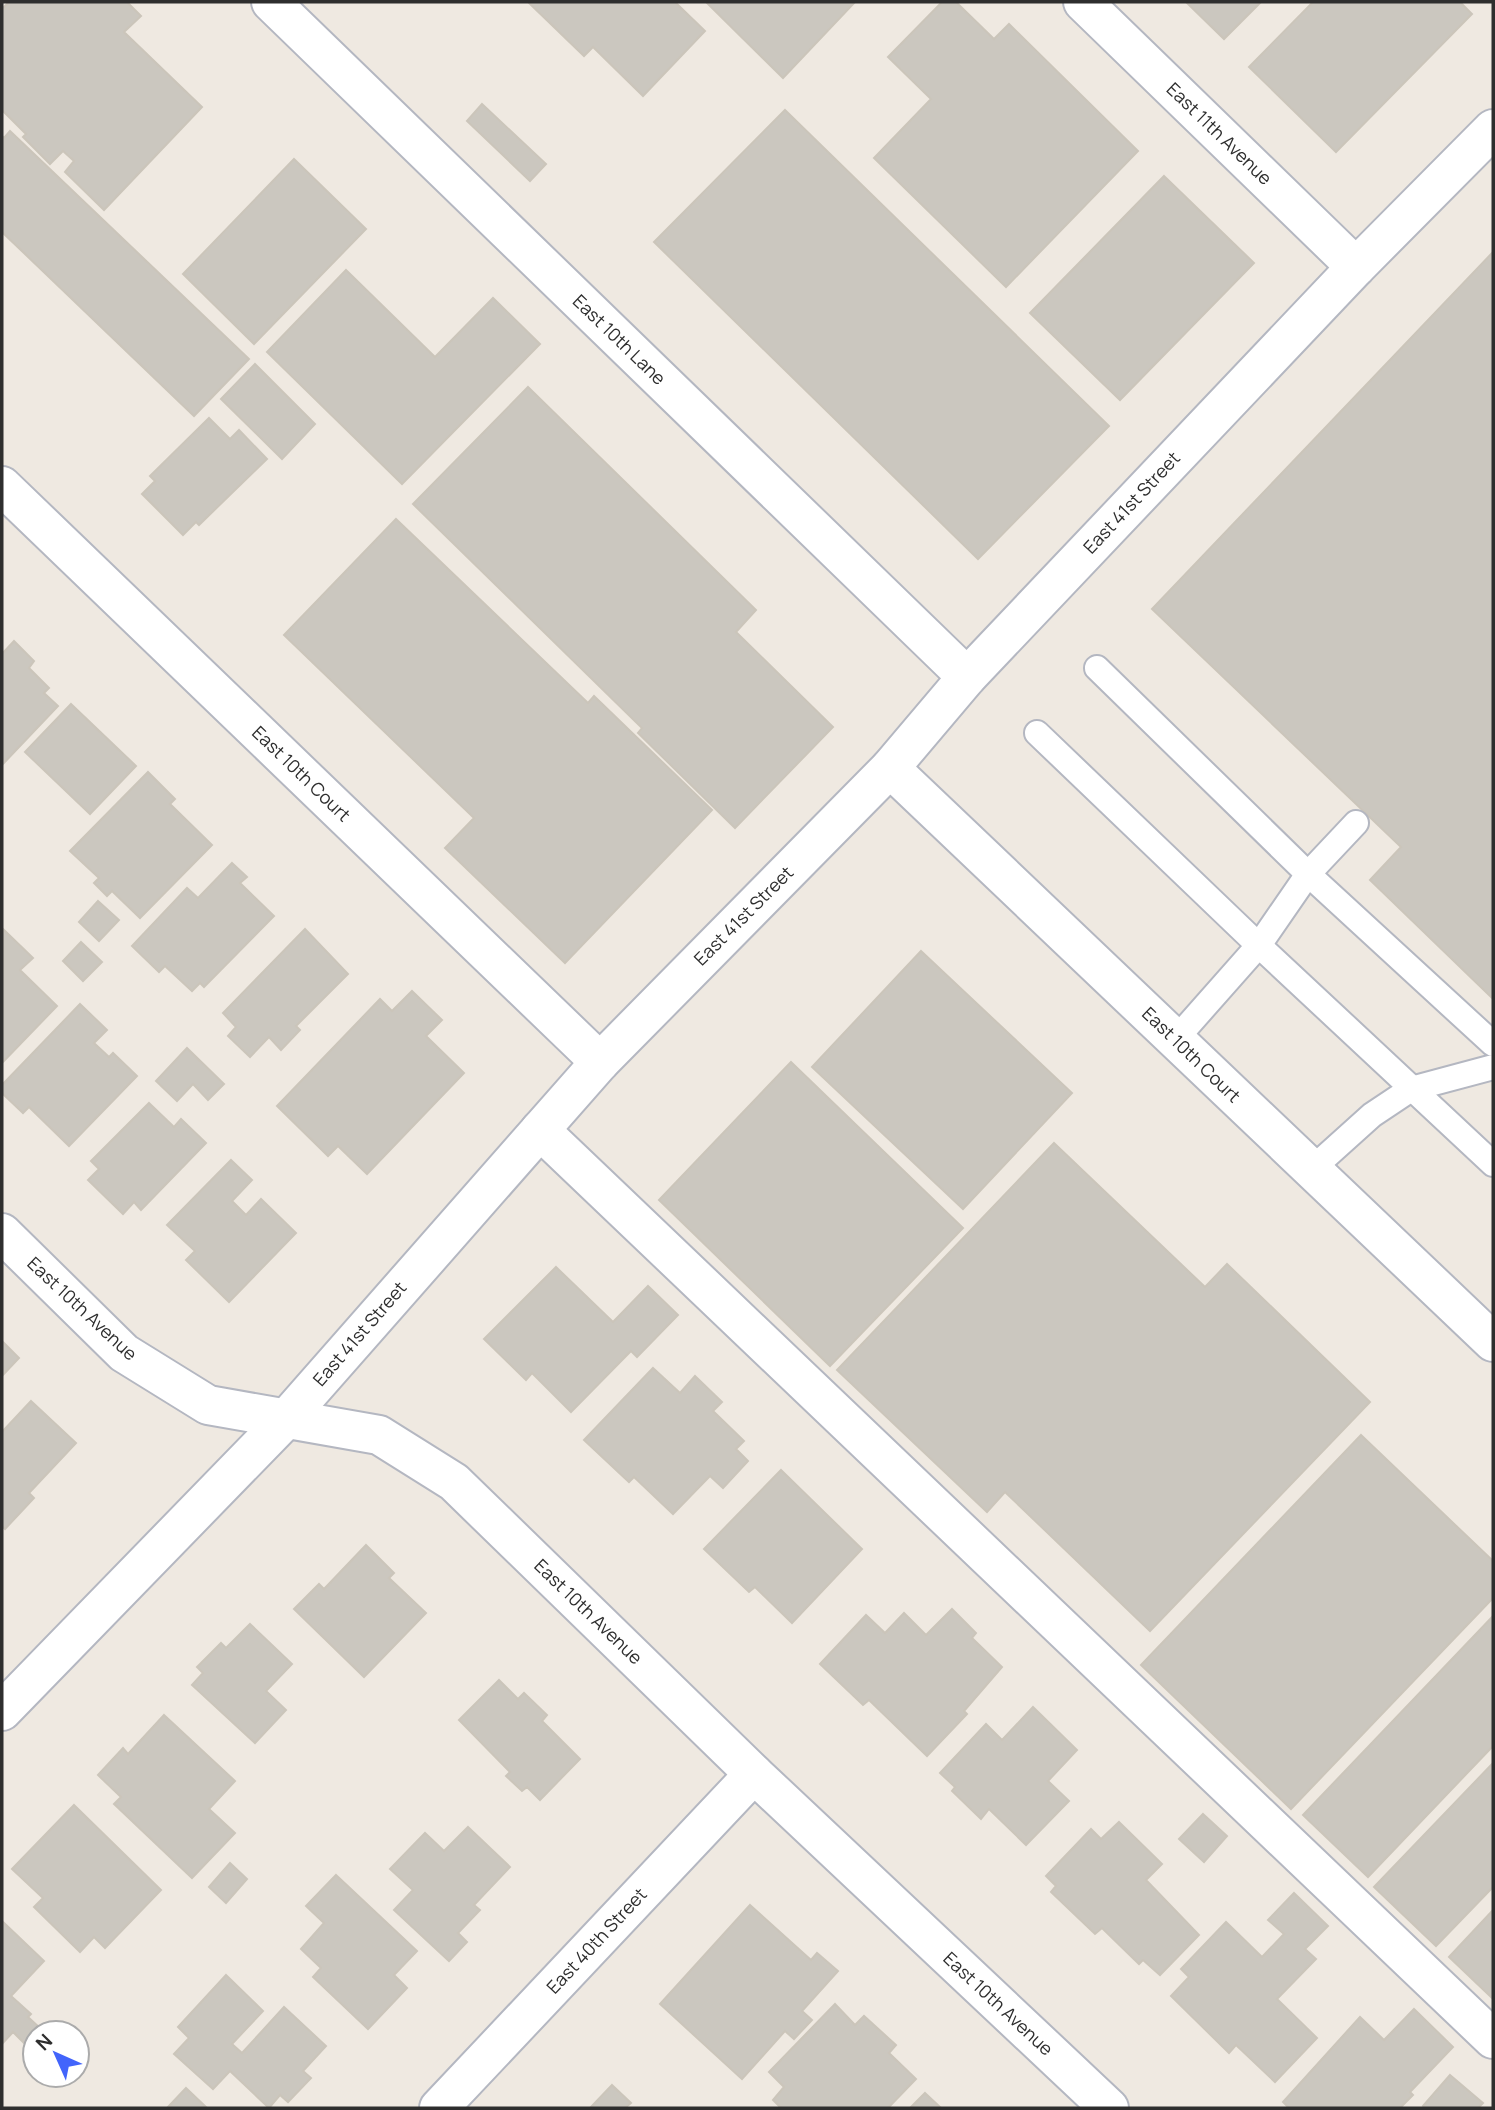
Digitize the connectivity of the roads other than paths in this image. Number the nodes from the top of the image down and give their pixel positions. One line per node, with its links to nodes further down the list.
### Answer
1 (271, 2): 7 (street, East 10th Lane)
2 (1083, 2): 4 (street, East 11th Avenue)
3 (1493, 129): 4 (street, East 41st Street)
4 (1356, 267): 7 (street, East 41st Street)
5 (2, 486): 15 (street, East 10th Court)
6 (1097, 668): 11 (lane)
7 (967, 677): 9 (street, East 41st Street)
8 (1037, 733): 12 (lane)
9 (890, 768): 13 (street, East 10th Court); 15 (street, East 41st Street)
10 (1356, 822): 11 (lane)
11 (1308, 874): 12 (lane); 14 (lane)
12 (1259, 945): 13 (lane); 17 (lane)
13 (1175, 1040): 20 (street, East 10th Court)
14 (1493, 1044)
15 (600, 1062): 18 (street, East 41st Street)
16 (1493, 1067): 17 (lane)
17 (1411, 1089): 19 (lane); 20 (lane)
18 (540, 1130): 23 (street, East 41st Street); 26 (street)
19 (1493, 1164)
20 (1312, 1170): 22 (street, East 10th Court)
21 (2, 1233): 23 (street, East 10th Avenue)
22 (1493, 1342)
23 (286, 1419): 24 (street, East 41st Street); 25 (street, East 10th Avenue)
24 (2, 1711)
25 (754, 1774): 27 (street, East 40th Street); 28 (street, East 10th Avenue)
26 (1493, 2039)
27 (439, 2108)
28 (1109, 2108)

